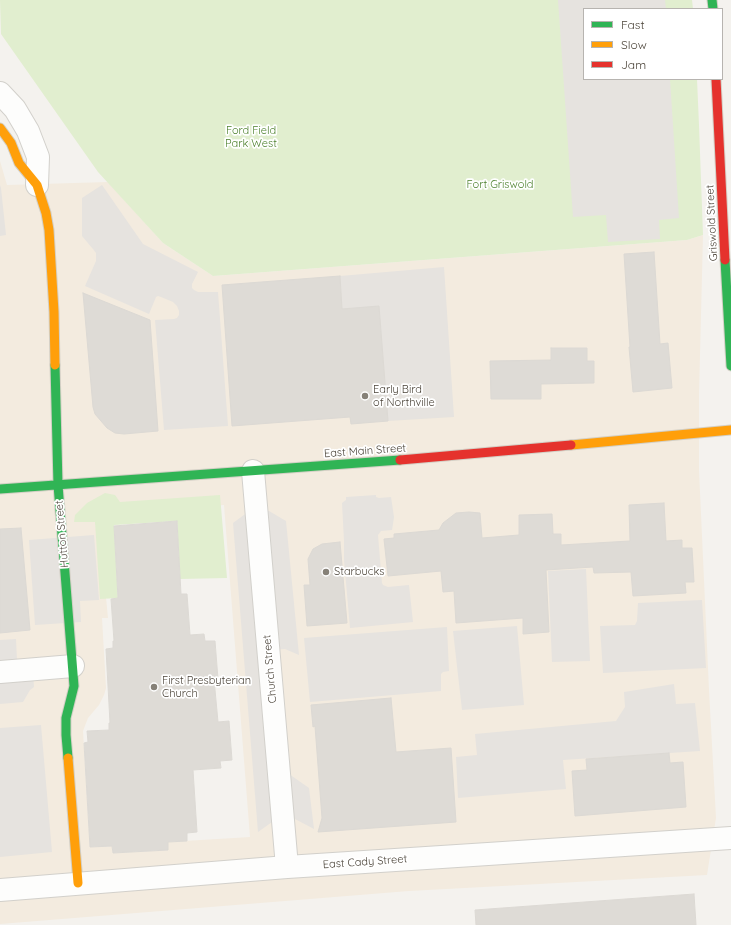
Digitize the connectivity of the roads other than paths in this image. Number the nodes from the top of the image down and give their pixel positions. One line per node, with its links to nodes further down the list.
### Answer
1 (716, 80): 5 (street, Griswold Street)
2 (0, 93): 4 (street, Hutton Street)
3 (0, 128): 4 (street, Hutton Street)
4 (37, 185): 8 (street, Hutton Street)
5 (731, 366)
6 (731, 430): 7 (street, East Main Street)
7 (253, 471): 8 (street, East Main Street); 13 (street, Church Street)
8 (58, 484): 9 (street, East Main Street); 10 (street, Hutton Street)
9 (0, 489)
10 (73, 666): 11 (street); 14 (street, Hutton Street)
11 (0, 672)
12 (731, 838): 13 (street, East Cady Street)
13 (287, 867): 14 (street, East Cady Street)
14 (78, 883): 15 (street, East Cady Street)
15 (0, 890)

